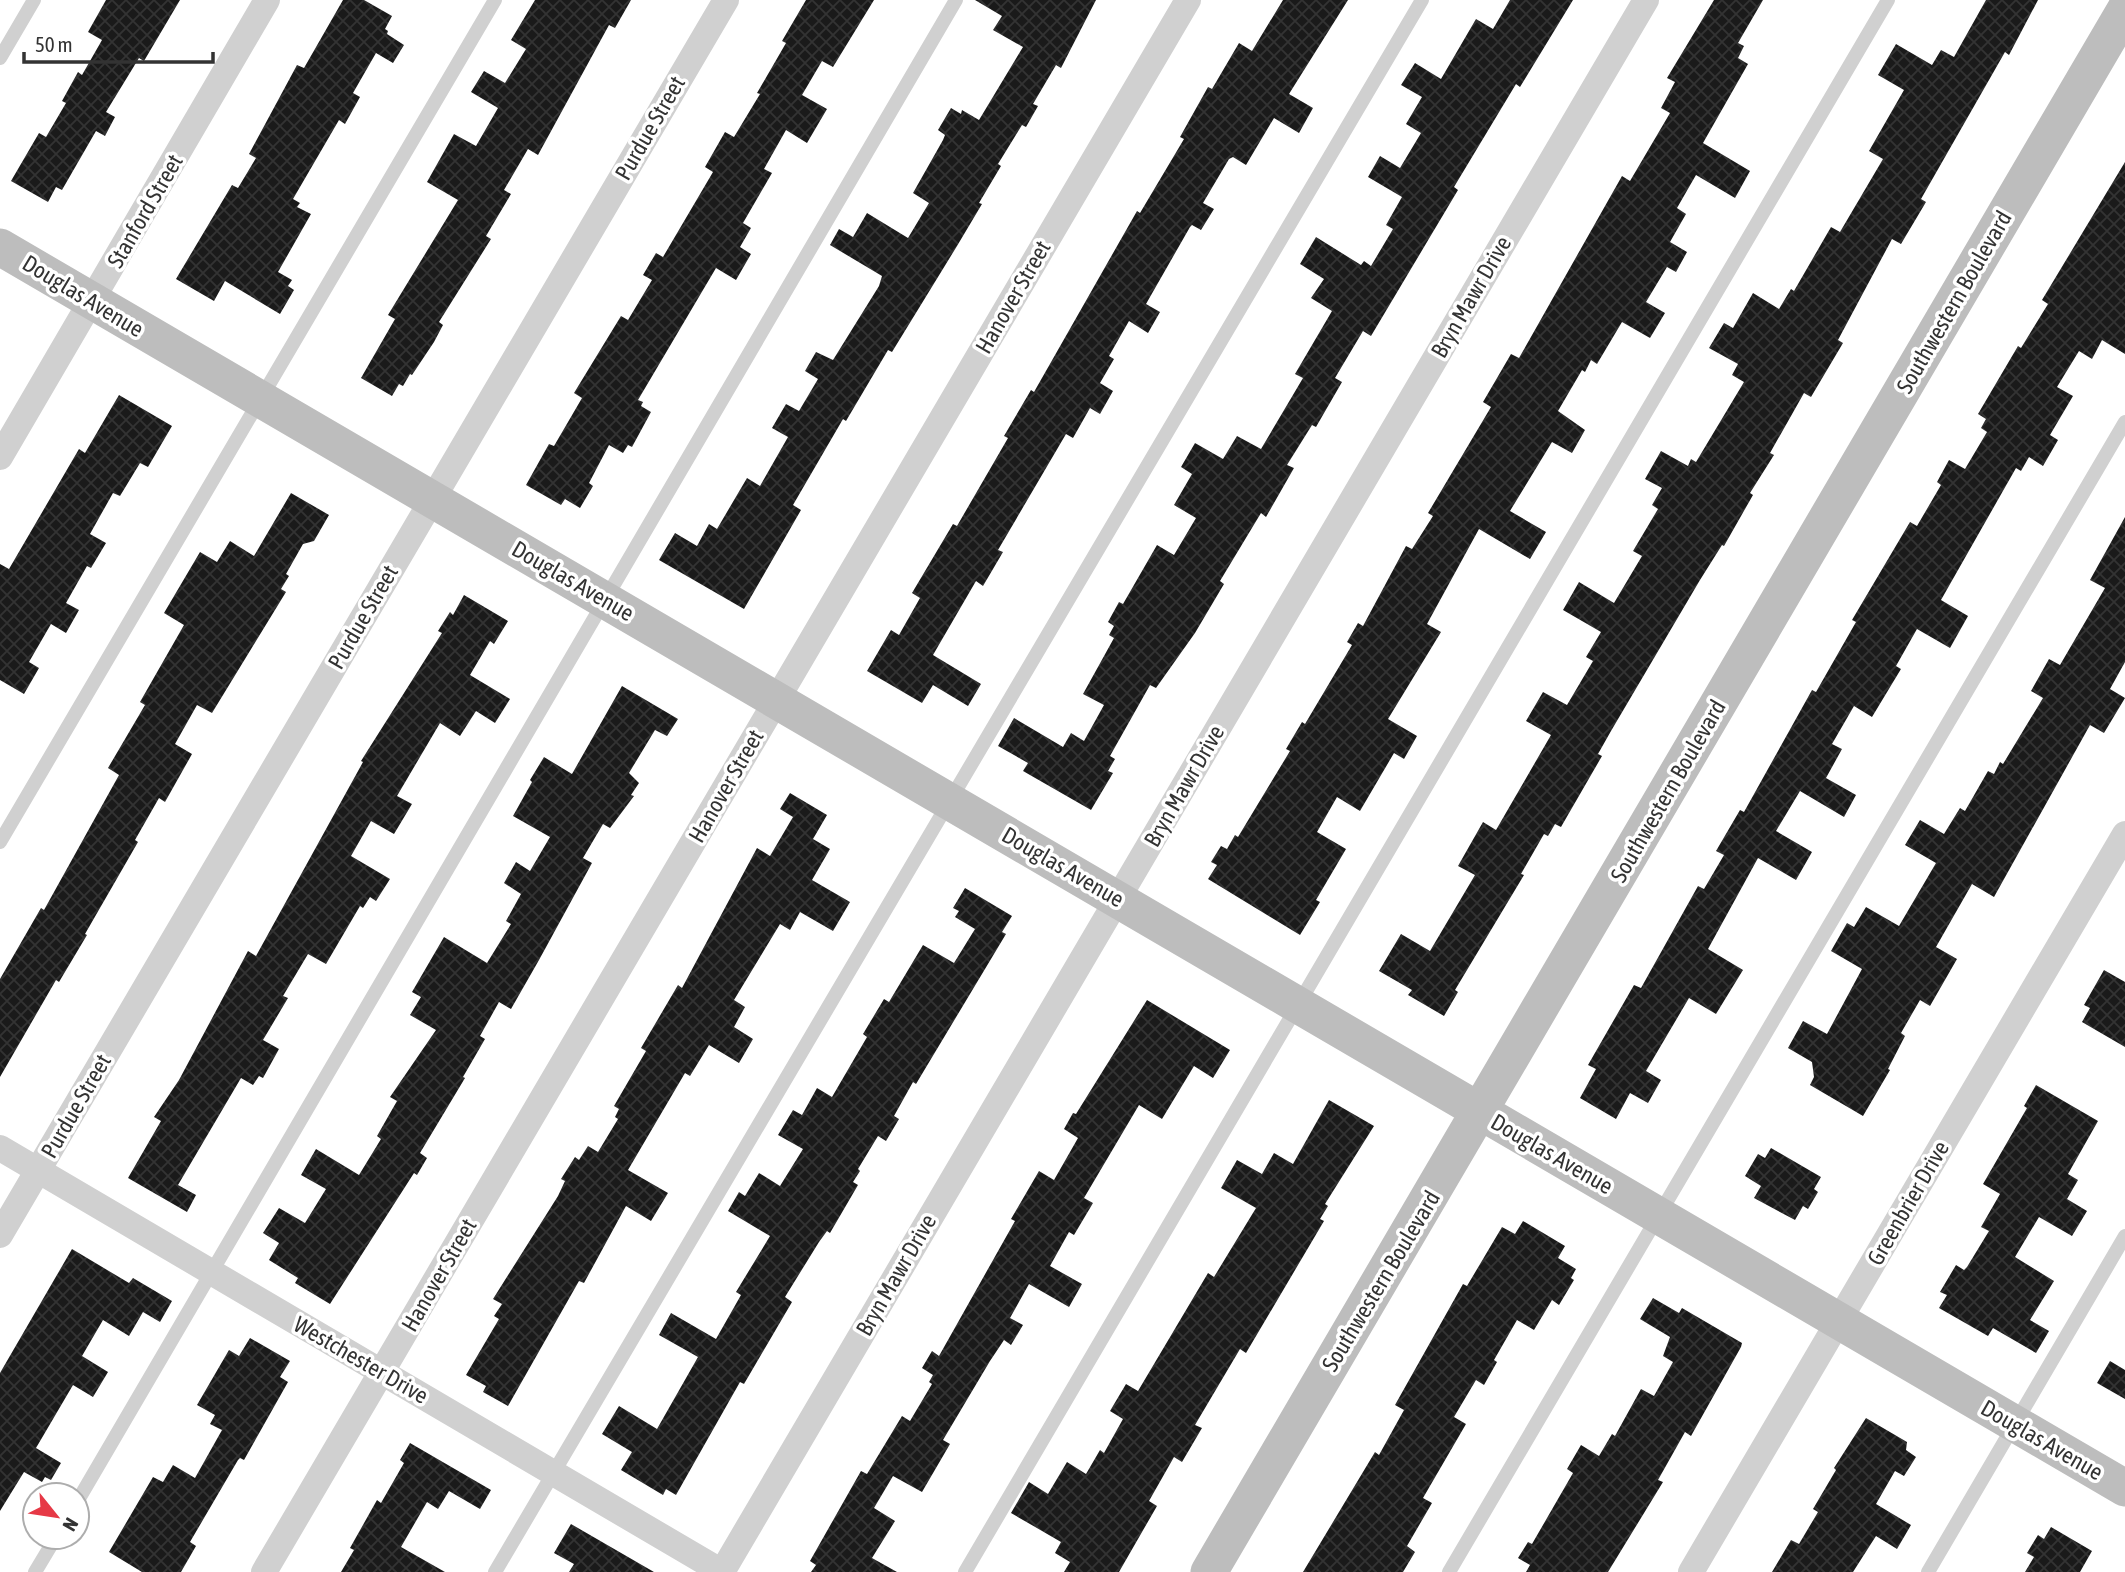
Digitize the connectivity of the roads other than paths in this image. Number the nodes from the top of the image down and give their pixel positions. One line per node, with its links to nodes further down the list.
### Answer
1 (34, 0): 12 (lane)
2 (267, 0): 14 (street, Stanford Street)
3 (495, 0): 15 (lane)
4 (726, 0): 18 (street, Purdue Street)
5 (956, 0): 19 (lane)
6 (1188, 0): 20 (street, Hanover Street)
7 (1422, 0): 21 (lane)
8 (1646, 0): 24 (street, Bryn Mawr Drive)
9 (1888, 0): 25 (lane)
10 (2118, 0): 11 (street)
11 (2125, 7): 26 (street, Southwestern Boulevard)
12 (0, 58)
13 (0, 247): 14 (street, Douglas Avenue)
14 (92, 301): 15 (street, Douglas Avenue); 17 (street, Stanford Street)
15 (260, 401): 18 (street, Douglas Avenue); 23 (lane)
16 (2125, 422): 29 (lane)
17 (0, 457)
18 (432, 500): 19 (street, Douglas Avenue); 28 (street, Purdue Street)
19 (606, 599): 20 (street, Douglas Avenue); 32 (lane)
20 (776, 699): 21 (street, Douglas Avenue); 34 (street, Hanover Street)
21 (949, 800): 24 (street, Douglas Avenue); 36 (lane)
22 (2125, 834): 33 (street, Greenbrier Drive)
23 (0, 842)
24 (1117, 899): 25 (street, Douglas Avenue); 43 (street, Bryn Mawr Drive)
25 (1296, 1004): 26 (street, Douglas Avenue); 44 (lane)
26 (1480, 1112): 29 (street, Douglas Avenue); 45 (street, Southwestern Boulevard)
27 (0, 1148): 28 (street, Westchester Drive)
28 (38, 1170): 30 (street, Purdue Street); 32 (street, Westchester Drive)
29 (1659, 1216): 33 (street, Douglas Avenue); 46 (lane)
30 (0, 1235)
31 (2125, 1236): 35 (lane)
32 (213, 1272): 34 (street, Westchester Drive); 37 (lane)
33 (1839, 1321): 35 (street, Douglas Avenue); 47 (street, Greenbrier Drive)
34 (383, 1372): 36 (street, Westchester Drive); 41 (street, Hanover Street)
35 (2014, 1424): 38 (street, Douglas Avenue); 48 (lane)
36 (554, 1472): 42 (lane); 43 (street, Westchester Drive)
37 (89, 1481)
38 (2125, 1488)
39 (48, 1551): 40 (lane)
40 (35, 1572)
41 (264, 1572)
42 (495, 1572)
43 (722, 1572)
44 (965, 1572)
45 (1209, 1572)
46 (1449, 1572)
47 (1690, 1572)
48 (1928, 1572)

